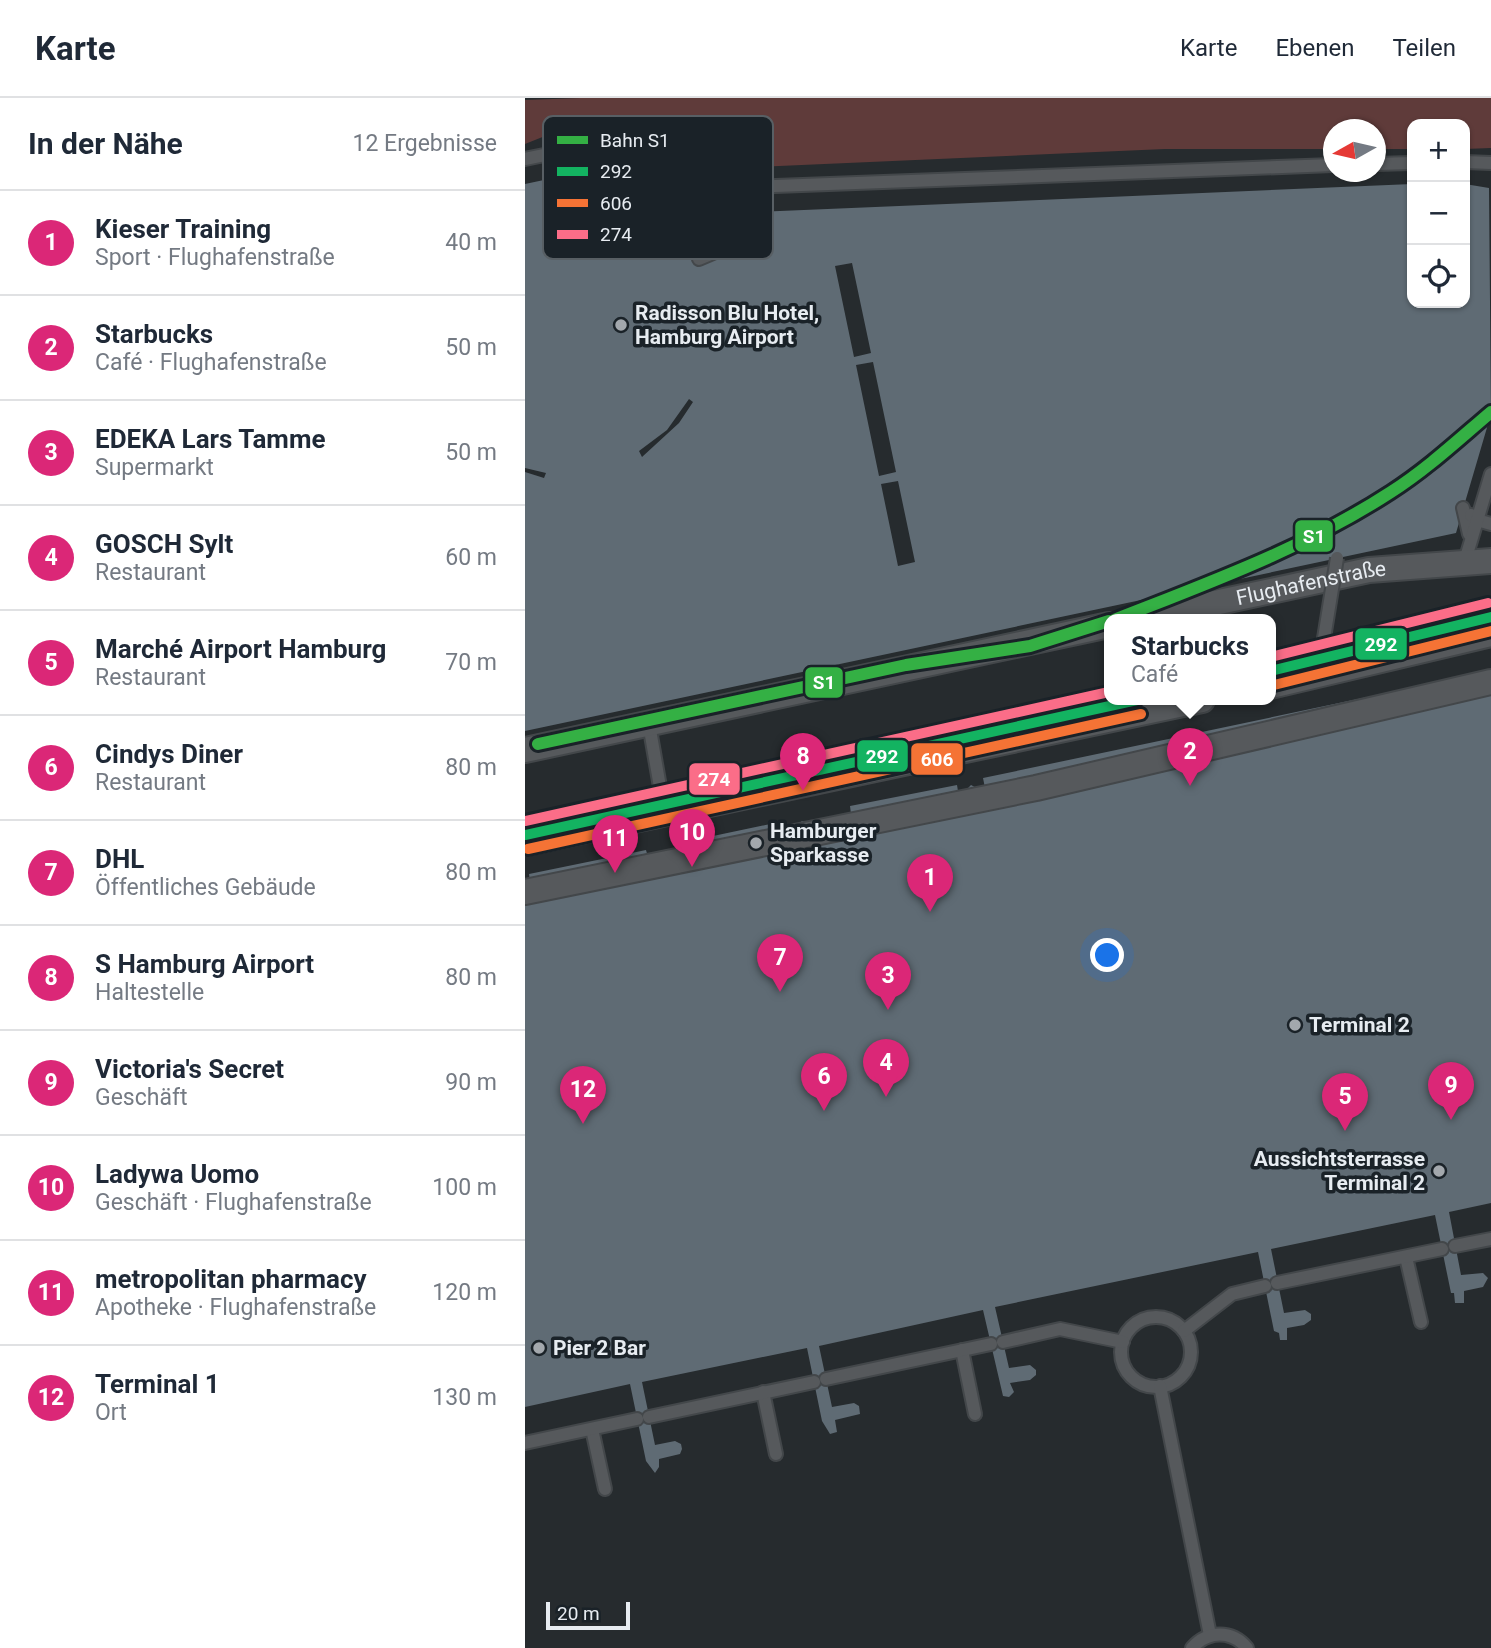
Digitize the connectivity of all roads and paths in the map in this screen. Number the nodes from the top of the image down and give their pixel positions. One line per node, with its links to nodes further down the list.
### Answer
1 (543, 155): 2 (lane)
2 (525, 159)
3 (1470, 162): 5 (lane)
4 (1407, 163): 6 (lane)
5 (1491, 163)
6 (1386, 164)
7 (1323, 165): 8 (lane)
8 (773, 186)
9 (1491, 474): 10 (lane)
10 (1477, 520): 11 (lane); 12 (lane); 12 (lane)
11 (1491, 524)
12 (1467, 553): 14 (street, Flughafenstraße); 15 (street, Flughafenstraße)
13 (1337, 558): 18 (lane, bridge)
14 (1491, 561)
15 (1163, 614)
16 (1104, 626): 23 (street)
17 (1491, 634): 18 (street)
18 (1318, 675): 20 (street)
19 (1491, 682): 21 (street); 21 (street)
20 (1276, 684)
21 (1417, 698): 27 (street)
22 (1178, 705): 26 (street)
23 (649, 724): 24 (street); 25 (lane)
24 (525, 750)
25 (663, 804)
26 (525, 843)
27 (525, 892)
28 (1491, 1239): 29 (lane)
29 (1406, 1256): 30 (lane); 31 (lane)
30 (1421, 1322)
31 (1184, 1331): 32 (lane); 34 (lane)
32 (1123, 1342): 33 (lane); 34 (lane)
33 (962, 1350): 35 (lane); 36 (lane)
34 (1160, 1386): 41 (lane)
35 (764, 1392): 37 (lane); 39 (lane)
36 (975, 1413)
37 (592, 1429): 38 (lane); 40 (lane)
38 (525, 1443)
39 (776, 1454)
40 (605, 1489)
41 (1210, 1635): 42 (lane); 43 (lane)
42 (1192, 1648)
43 (1247, 1648)

